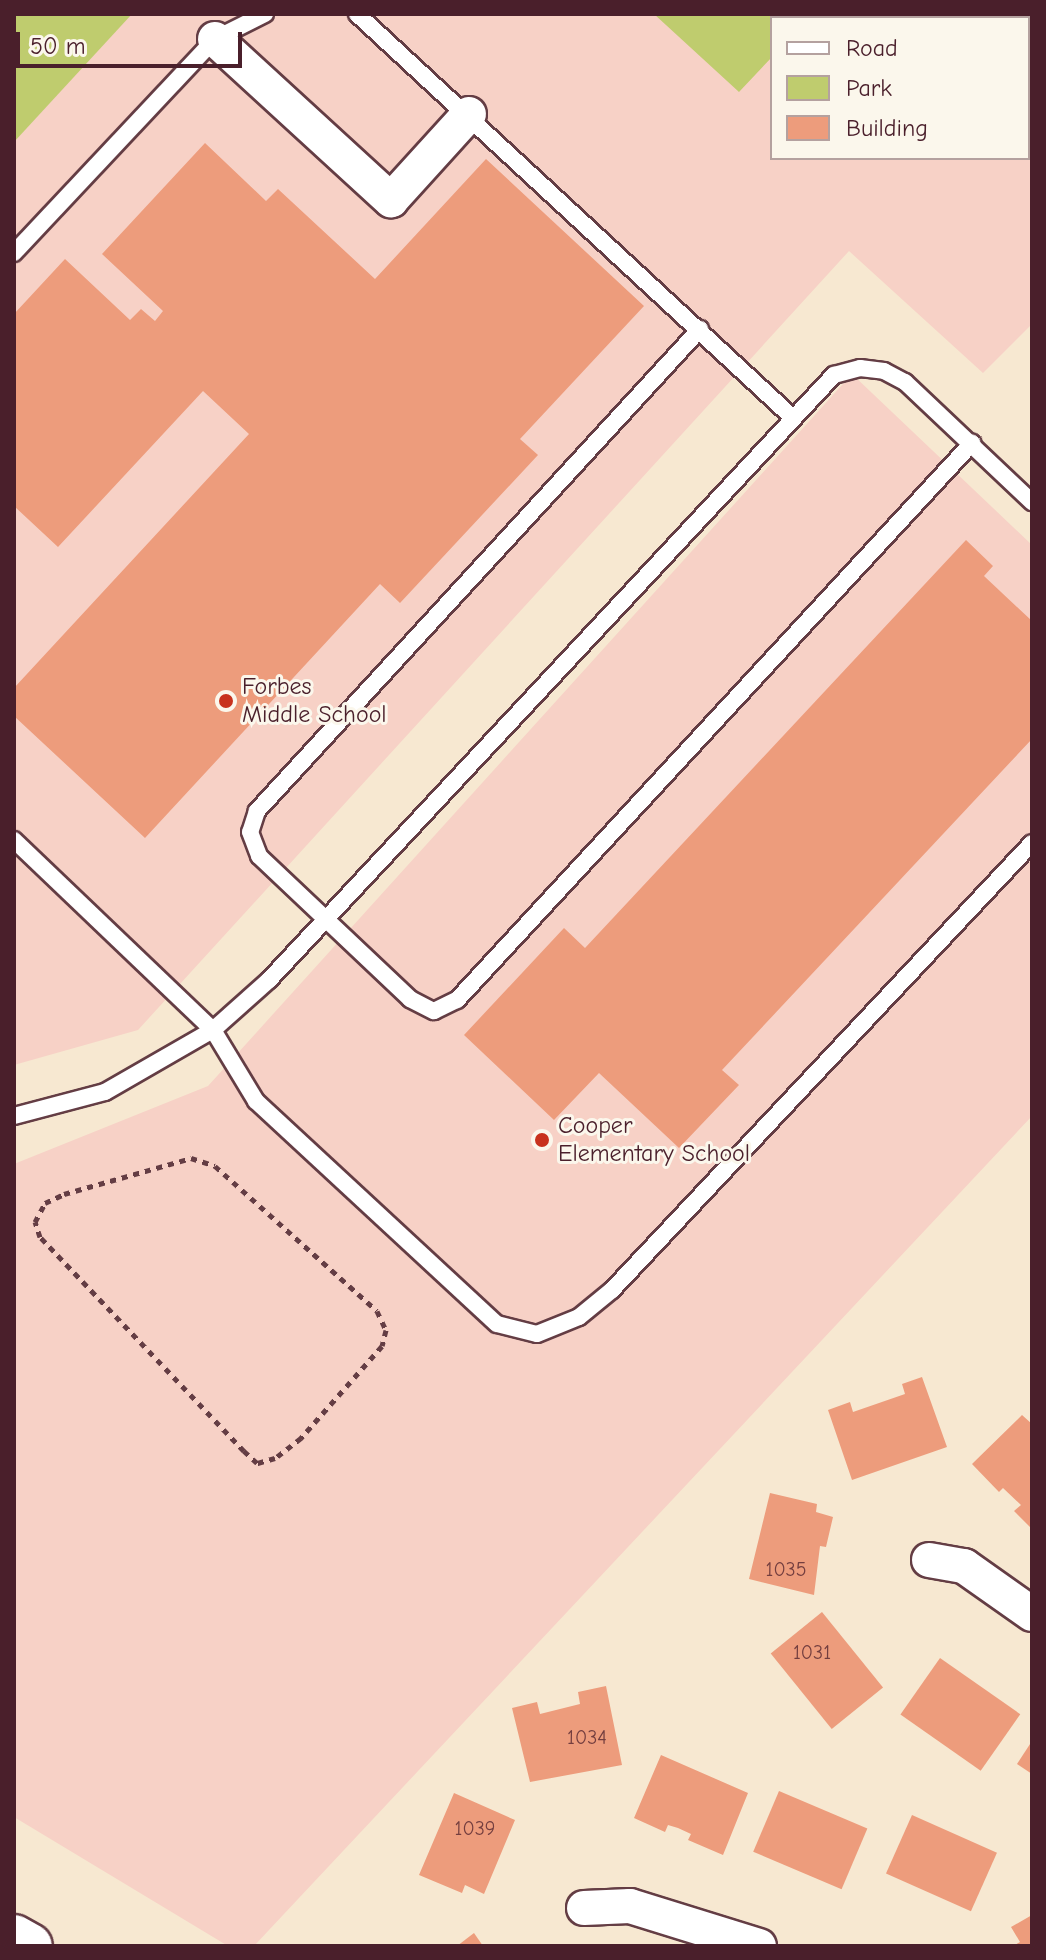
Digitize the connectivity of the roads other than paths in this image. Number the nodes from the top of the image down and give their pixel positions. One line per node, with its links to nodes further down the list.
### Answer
1 (265, 14): 3 (lane)
2 (357, 14): 4 (lane)
3 (215, 39): 4 (street); 5 (lane)
4 (469, 114): 6 (lane)
5 (14, 253)
6 (700, 329): 7 (lane); 12 (lane)
7 (791, 416): 8 (lane); 12 (lane)
8 (972, 443): 9 (lane); 12 (lane)
9 (1032, 502)
10 (14, 840): 13 (lane)
11 (1032, 843): 13 (lane)
12 (325, 920): 13 (lane)
13 (213, 1030): 14 (lane)
14 (14, 1116)
15 (929, 1560): 16 (street)
16 (1032, 1614)
17 (584, 1908): 20 (street)
18 (14, 1937): 19 (main road)
19 (30, 1946)
20 (759, 1946)

